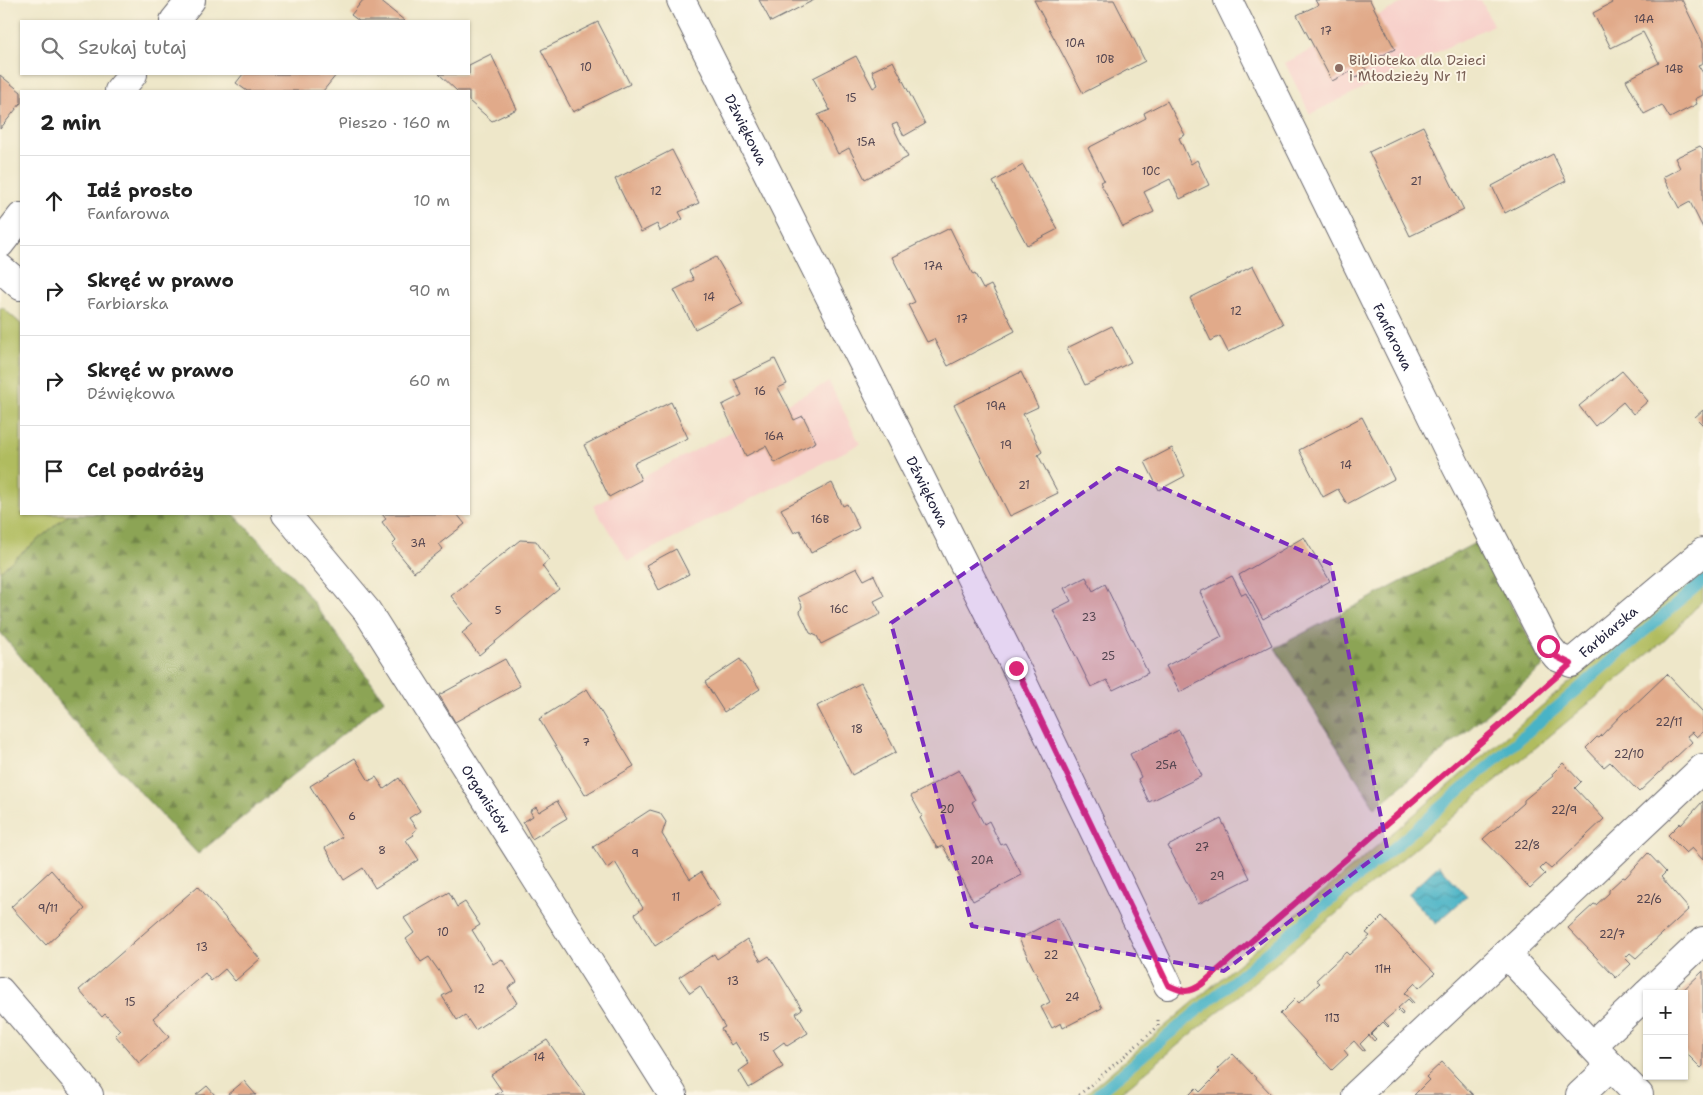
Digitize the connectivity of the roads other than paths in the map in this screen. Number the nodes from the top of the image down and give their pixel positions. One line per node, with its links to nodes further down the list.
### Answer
1 (190, 0): 4 (street)
2 (681, 0): 17 (street, Dźwiękowa)
3 (1228, 0): 13 (street, Fanfarowa)
4 (175, 20)
5 (132, 75): 6 (street)
6 (120, 90)
7 (20, 218): 8 (street)
8 (0, 244)
9 (0, 268): 10 (street)
10 (20, 285)
11 (287, 515): 24 (street, Organistów)
12 (1703, 552): 13 (street, Farbiarska)
13 (1571, 664)
14 (1703, 768): 16 (street)
15 (1703, 941): 18 (street)
16 (1506, 954): 21 (street); 25 (street)
17 (1175, 988)
18 (1651, 990)
19 (0, 991): 23 (street)
20 (1643, 998): 21 (street)
21 (1592, 1045): 22 (street)
22 (1611, 1066): 26 (street); 27 (street)
23 (89, 1095)
24 (673, 1095)
25 (1356, 1095)
26 (1580, 1095)
27 (1639, 1095)

